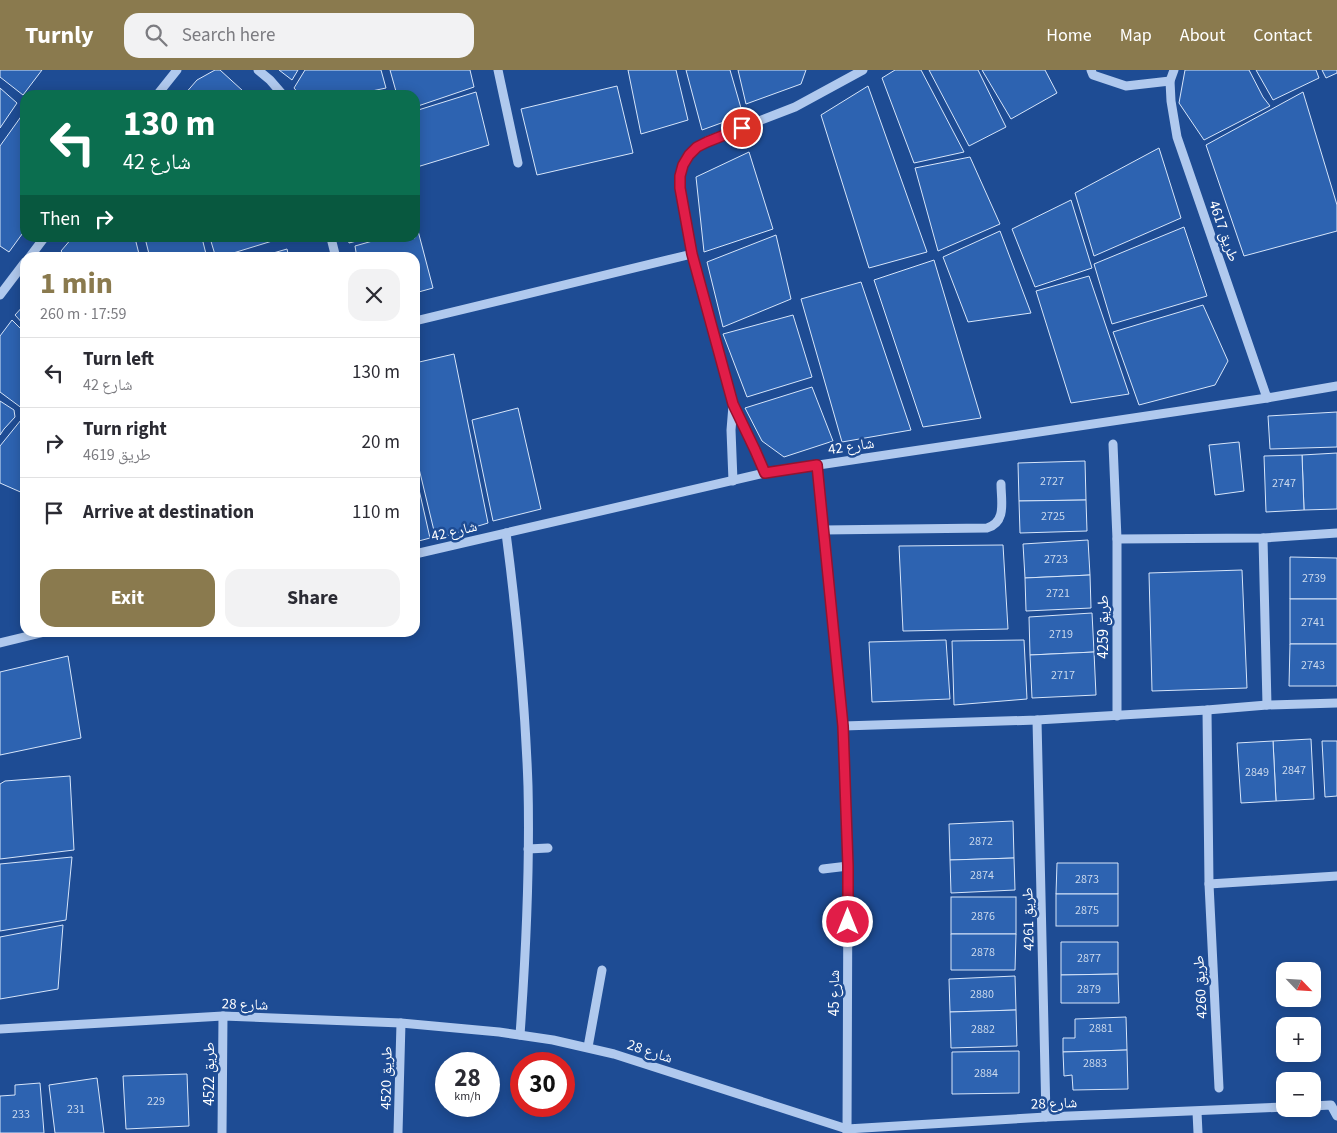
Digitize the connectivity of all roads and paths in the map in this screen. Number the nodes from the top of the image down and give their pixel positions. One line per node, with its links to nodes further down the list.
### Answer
1 (177, 70): 8 (street)
2 (258, 70): 9 (street)
3 (498, 70): 10 (street)
4 (863, 70): 11 (street)
5 (1090, 70): 7 (street)
6 (1174, 70): 7 (street, طريق 4617)
7 (1170, 81): 16 (street, طريق 4617)
8 (161, 90)
9 (279, 90)
10 (518, 163)
11 (692, 254): 14 (street); 17 (street)
12 (20, 269): 13 (street)
13 (0, 295)
14 (420, 320)
15 (1337, 386): 16 (street, شارع 42)
16 (1267, 398): 19 (street, شارع 42)
17 (733, 404): 20 (street); 21 (street)
18 (1113, 444): 27 (street, طريق 4259)
19 (817, 465): 20 (street, شارع 42); 23 (street, شارع 45)
20 (765, 473): 21 (street, شارع 42)
21 (733, 481): 25 (street, شارع 42)
22 (1001, 484): 23 (street)
23 (823, 530): 36 (street, شارع 45)
24 (1337, 533): 26 (street)
25 (506, 534): 28 (street, شارع 42); 38 (street)
26 (1262, 538): 27 (street); 32 (street)
27 (1117, 539): 34 (street, طريق 4259)
28 (420, 553)
29 (25, 637): 30 (street)
30 (0, 643)
31 (1337, 703): 32 (street)
32 (1267, 705): 33 (street)
33 (1207, 710): 34 (street); 42 (street, طريق 4260)
34 (1117, 716): 35 (street)
35 (1037, 720): 36 (street); 55 (street, طريق 4261)
36 (843, 726): 39 (street, شارع 45)
37 (548, 848): 38 (street)
38 (528, 849): 47 (street)
39 (848, 866): 40 (street); 56 (street, شارع 45)
40 (823, 869)
41 (1337, 876): 42 (street)
42 (1209, 884): 49 (street, طريق 4260)
43 (602, 970): 48 (street)
44 (223, 1016): 45 (street, شارع 28); 46 (street, شارع 28); 57 (street, طريق 4522)
45 (401, 1024): 47 (street, شارع 28); 58 (street, طريق 4520)
46 (0, 1029)
47 (520, 1035): 48 (street, شارع 28)
48 (588, 1047): 56 (street, شارع 28)
49 (1219, 1088)
50 (1334, 1102): 51 (street); 54 (street)
51 (1321, 1104)
52 (1276, 1108): 53 (street, شارع 28)
53 (1197, 1112): 55 (street, شارع 28); 59 (street)
54 (1337, 1116)
55 (1046, 1117): 56 (street, شارع 28)
56 (847, 1131)
57 (222, 1133)
58 (398, 1133)
59 (1198, 1133)

